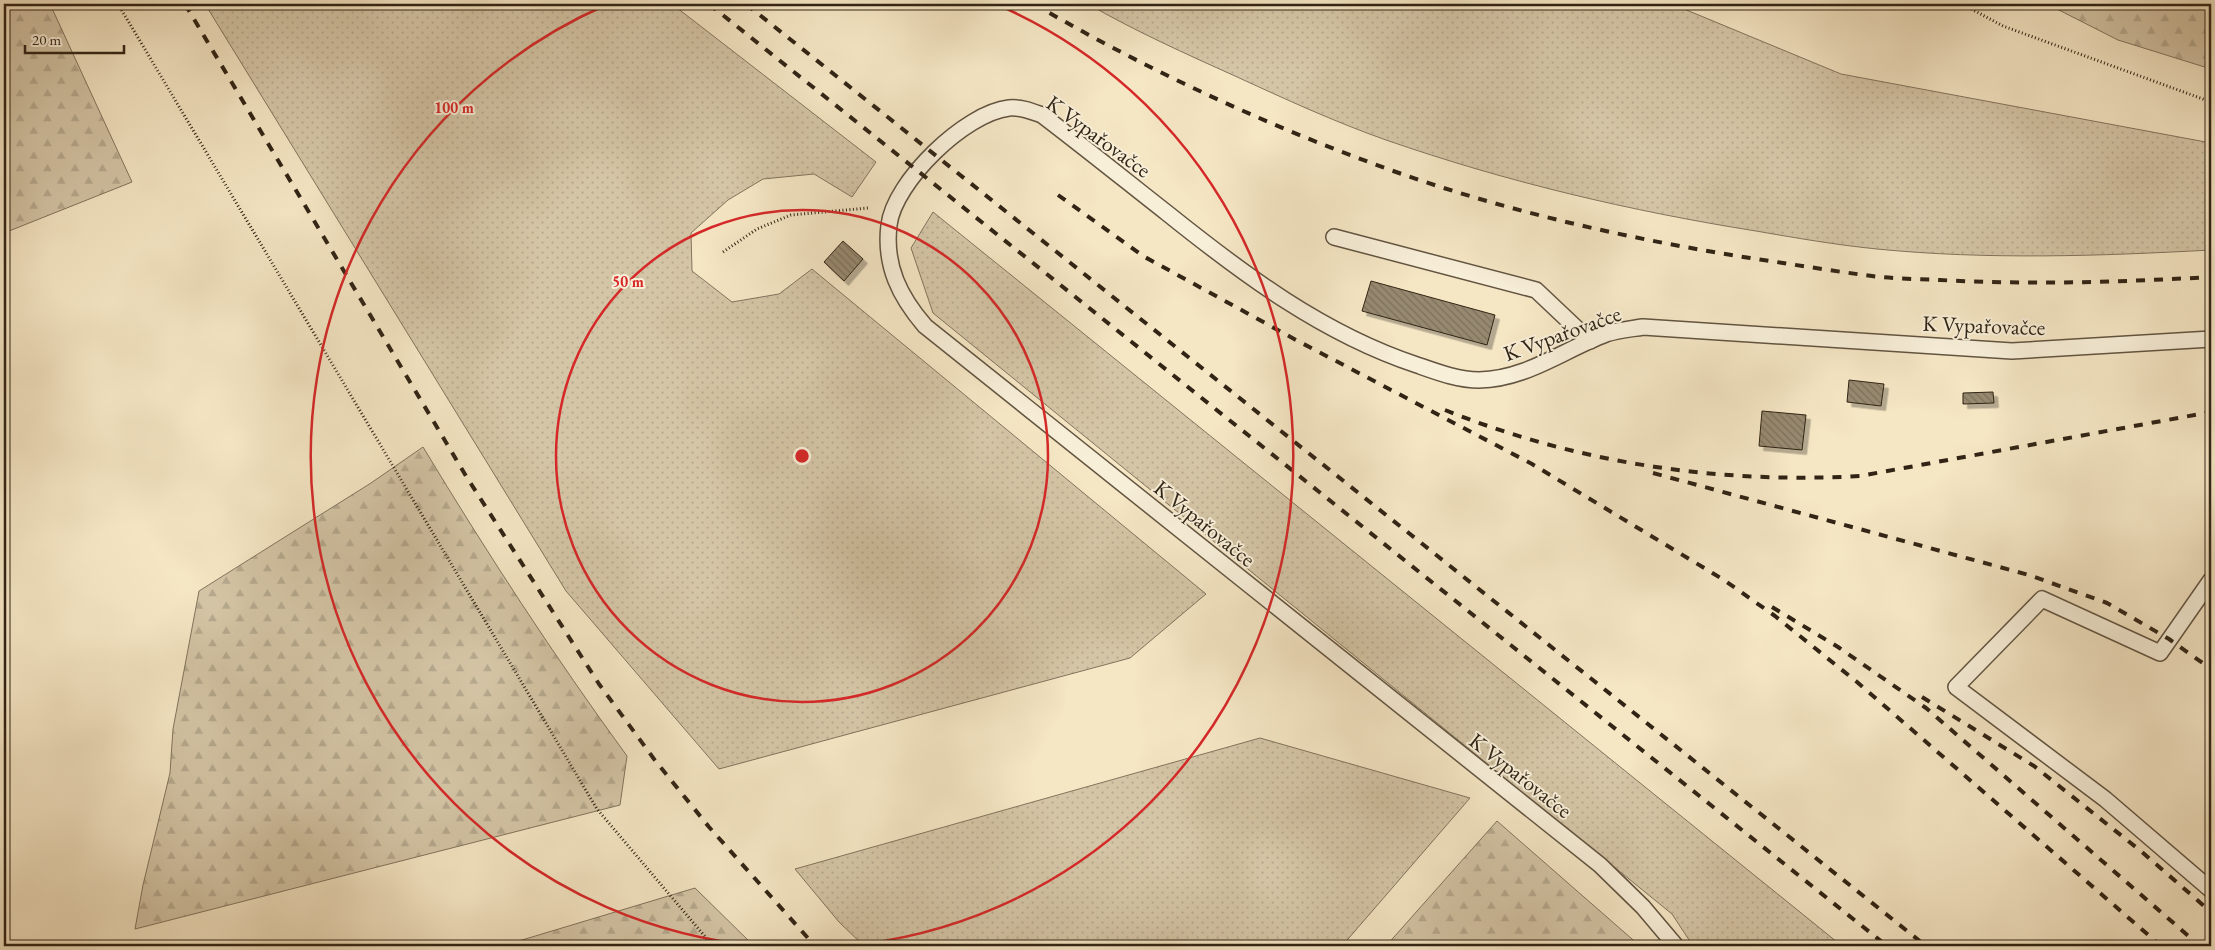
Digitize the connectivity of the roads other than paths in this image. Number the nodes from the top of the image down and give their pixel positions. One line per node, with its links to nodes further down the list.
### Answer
1 (1334, 238): 3 (lane)
2 (2211, 339): 3 (lane, K Vypařovačce)
3 (1590, 341): 6 (lane, K Vypařovačce)
4 (2211, 580): 5 (lane)
5 (2211, 890)
6 (1676, 946)

